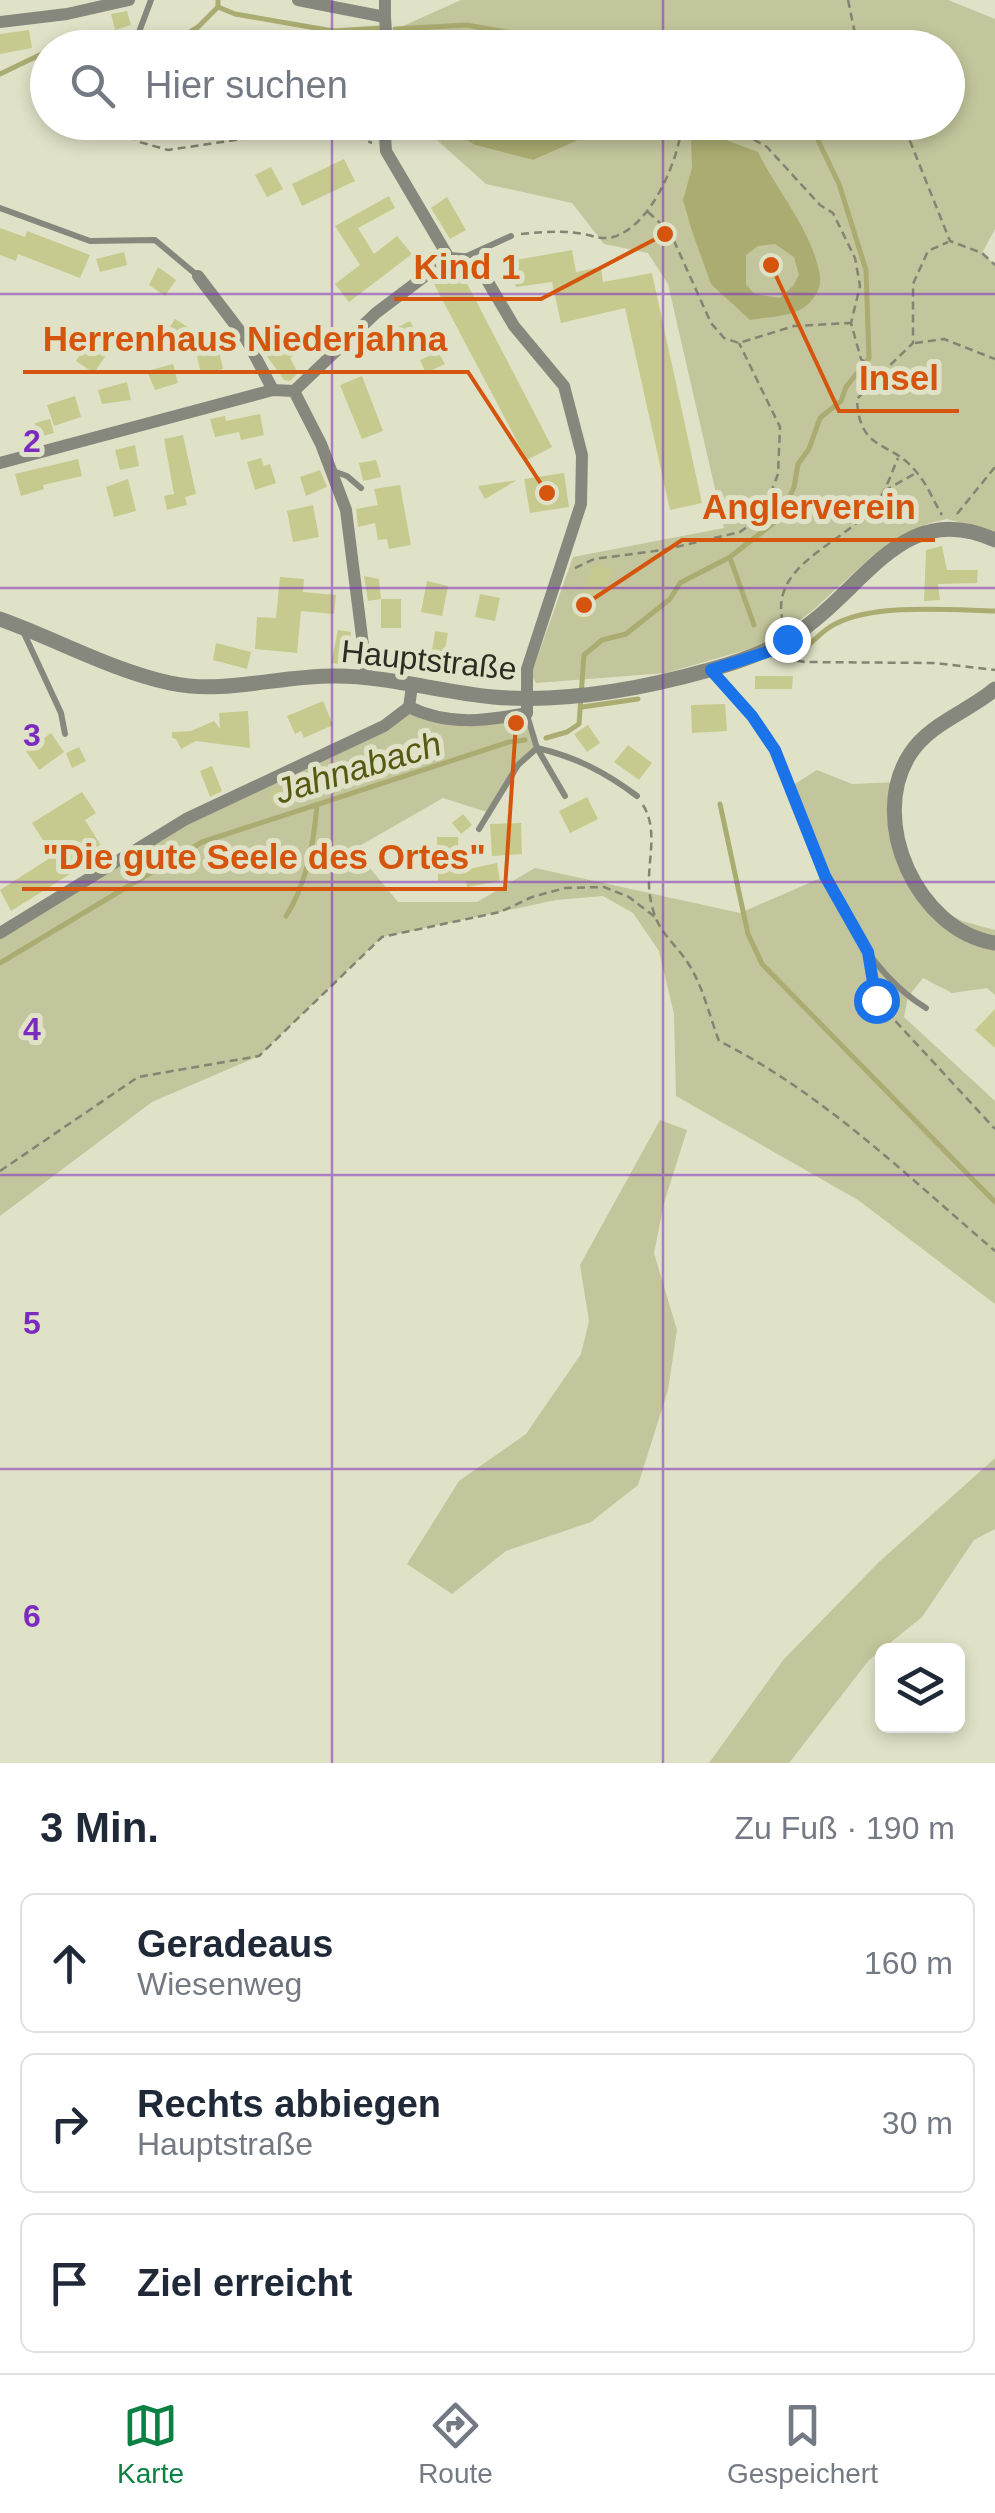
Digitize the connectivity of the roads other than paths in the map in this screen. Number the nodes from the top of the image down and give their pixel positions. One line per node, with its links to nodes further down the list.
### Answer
1 (129, 0): 6 (street)
2 (151, 0): 7 (lane)
3 (298, 0): 5 (street)
4 (385, 0): 5 (street)
5 (384, 17): 8 (street)
6 (0, 22)
7 (140, 30)
8 (386, 30)
9 (385, 140): 12 (street)
10 (0, 208): 13 (lane)
11 (511, 236): 12 (lane)
12 (454, 259): 15 (street); 26 (street)
13 (198, 276): 14 (street)
14 (274, 390): 15 (street); 16 (street)
15 (294, 391): 17 (street)
16 (0, 463)
17 (330, 470): 18 (lane); 23 (street)
18 (361, 488)
19 (995, 540): 22 (street, Hauptstraße)
20 (0, 620): 21 (street, Hauptstraße)
21 (22, 627): 23 (street, Hauptstraße); 28 (lane)
22 (711, 670): 26 (street, Hauptstraße); 35 (lane)
23 (367, 678): 24 (street, Hauptstraße)
24 (412, 686): 26 (street, Hauptstraße); 27 (street)
25 (995, 689): 34 (street)
26 (526, 706): 27 (street); 29 (lane)
27 (409, 707): 33 (street)
28 (65, 734)
29 (538, 748): 30 (lane); 31 (lane); 32 (lane)
30 (565, 796)
31 (637, 796)
32 (480, 829)
33 (0, 933)
34 (995, 943)
35 (926, 1008)

